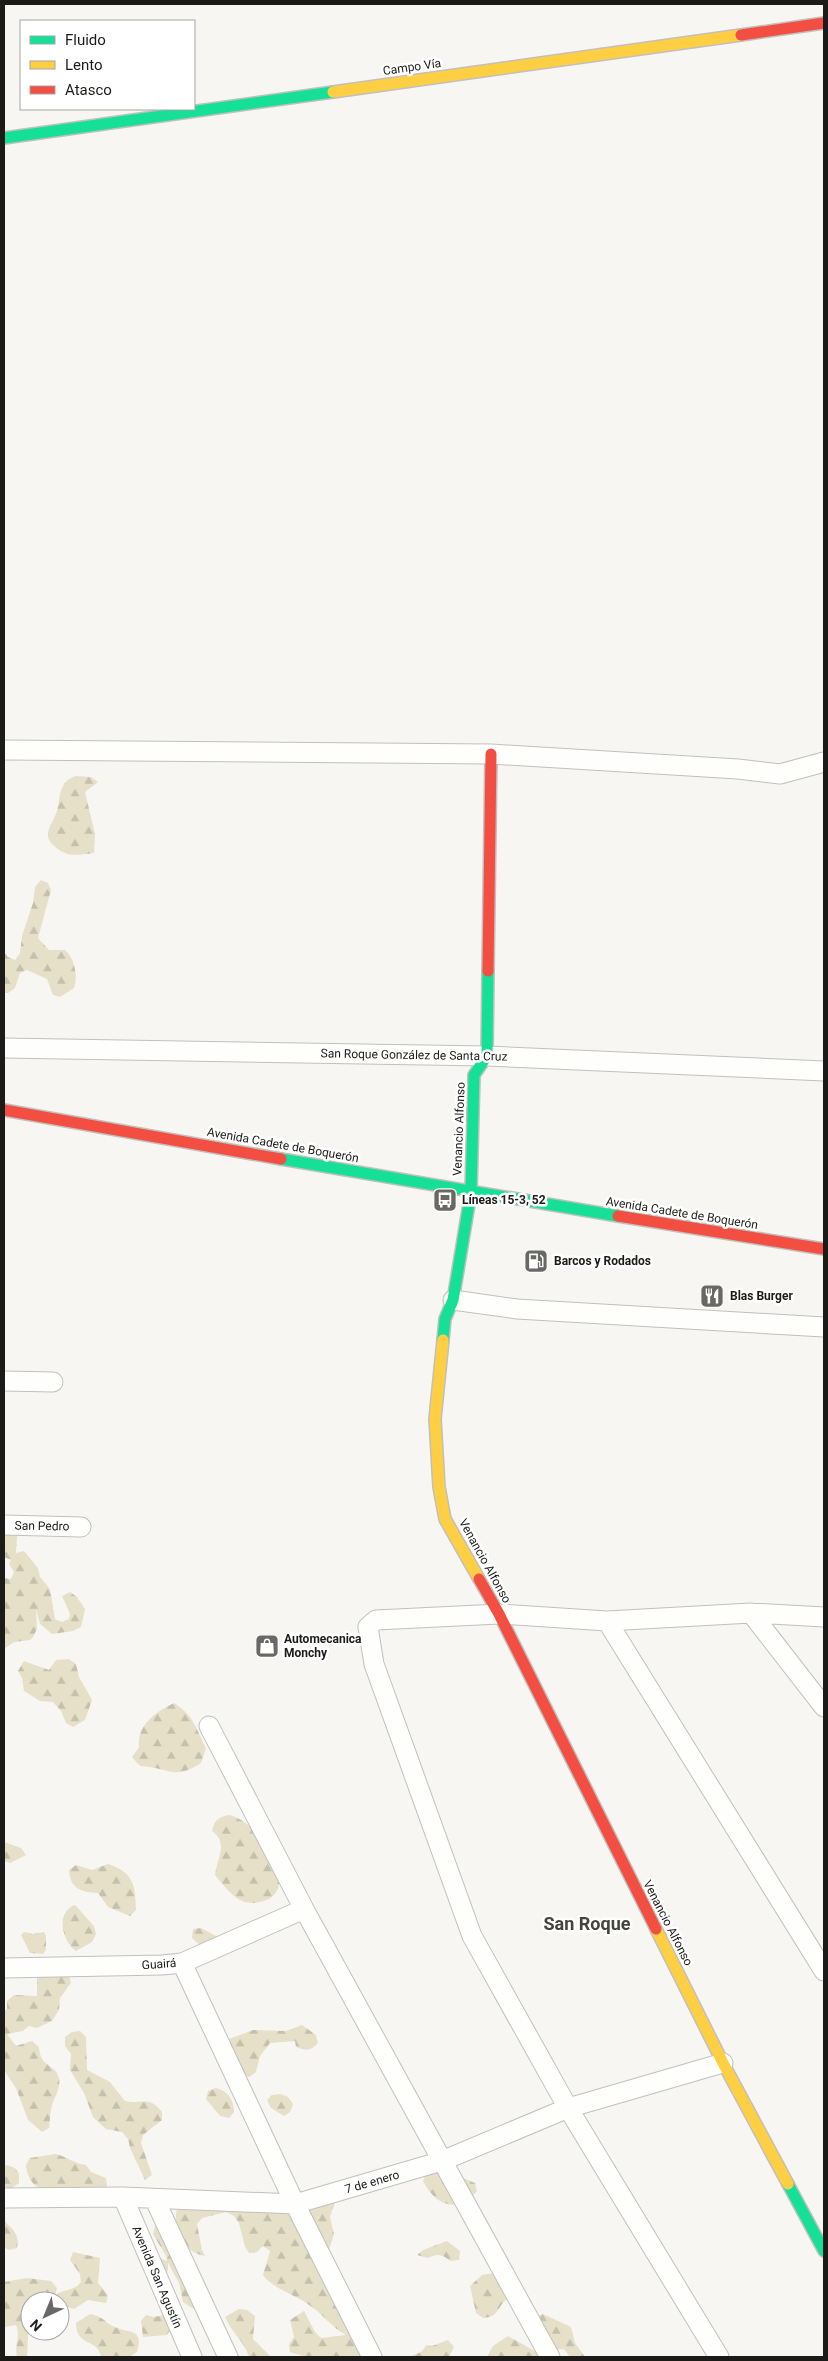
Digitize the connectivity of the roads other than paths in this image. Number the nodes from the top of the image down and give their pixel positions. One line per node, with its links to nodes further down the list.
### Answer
1 (824, 23): 2 (street, Campo Vía)
2 (4, 138)
3 (4, 750): 4 (street)
4 (492, 754): 7 (street); 9 (street)
5 (824, 762): 7 (street)
6 (824, 772): 7 (street)
7 (786, 773)
8 (4, 1048): 9 (street, San Roque González de Santa Cruz)
9 (487, 1056): 10 (street, San Roque González de Santa Cruz); 12 (street, Venancio Alfonso)
10 (824, 1071)
11 (4, 1110): 12 (street, Avenida Cadete de Boquerón)
12 (471, 1192): 13 (street, Avenida Cadete de Boquerón); 14 (street, Venancio Alfonso)
13 (824, 1249)
14 (453, 1300): 15 (street); 21 (street, Venancio Alfonso)
15 (824, 1327)
16 (4, 1381): 17 (street)
17 (53, 1382)
18 (4, 1525): 19 (street, San Pedro)
19 (80, 1527)
20 (751, 1613): 22 (street); 23 (street); 24 (street)
21 (499, 1614): 23 (street); 30 (street, Venancio Alfonso); 31 (street)
22 (824, 1617)
23 (607, 1621): 29 (street)
24 (824, 1707)
25 (209, 1726): 26 (street)
26 (304, 1909): 27 (street, Guairá); 32 (street)
27 (182, 1963): 28 (street, Guairá); 36 (street)
28 (4, 1968)
29 (824, 1971)
30 (723, 2063): 31 (street, 7 de enero); 37 (street, Venancio Alfonso)
31 (568, 2108): 32 (street, 7 de enero); 42 (street)
32 (442, 2161): 36 (street, 7 de enero); 41 (street)
33 (4, 2198): 34 (street, 7 de enero)
34 (123, 2198): 35 (street, 7 de enero); 38 (street, Avenida San Agustín)
35 (155, 2200): 36 (street, 7 de enero); 39 (street)
36 (294, 2204): 40 (street)
37 (824, 2252)
38 (192, 2357)
39 (228, 2357)
40 (372, 2357)
41 (550, 2357)
42 (719, 2357)

